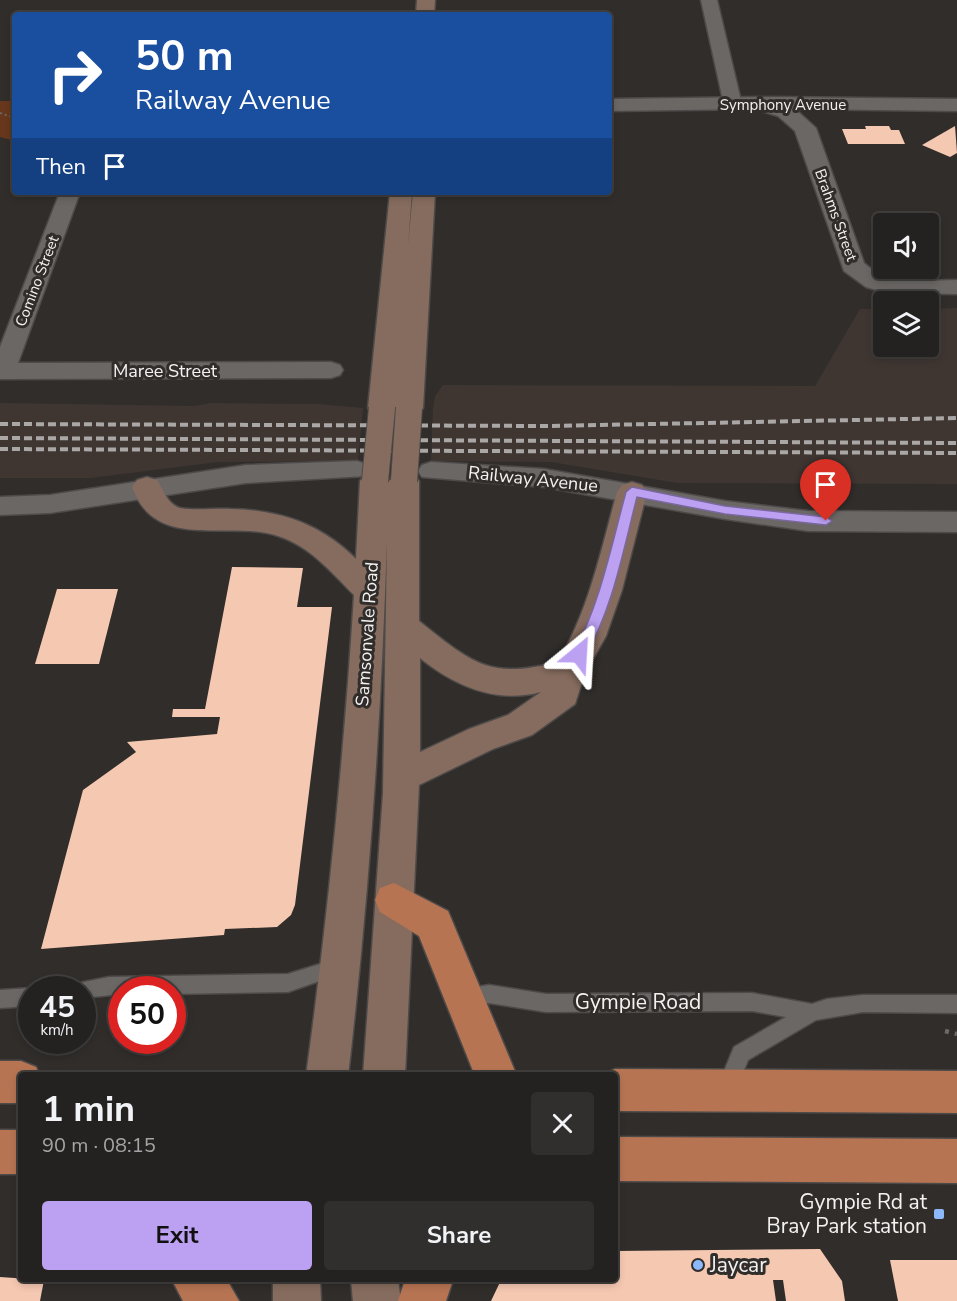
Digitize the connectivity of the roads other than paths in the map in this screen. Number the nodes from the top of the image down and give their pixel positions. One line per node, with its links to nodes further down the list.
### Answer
1 (709, 0): 3 (street)
2 (612, 105): 3 (street, Symphony Avenue)
3 (733, 105): 4 (street, Symphony Avenue)
4 (756, 105): 5 (street, Symphony Avenue); 7 (street)
5 (834, 105): 6 (street, Symphony Avenue); 7 (street)
6 (957, 105)
7 (805, 128): 11 (street, Brahms Street)
8 (69, 195): 13 (street, Comino Street)
9 (401, 195): 14 (main road, Samsonvale Road)
10 (424, 195): 14 (main road, Samsonvale Road)
11 (957, 287)
12 (331, 370): 13 (street, Maree Street)
13 (2, 371)
14 (395, 408): 15 (main road, Samsonvale Road, bridge)
15 (392, 476): 16 (street, Railway Avenue); 17 (street, Railway Avenue); 20 (main road, Samsonvale Road); 21 (main road, Samsonvale Road)
16 (147, 487): 18 (street, Railway Avenue); 20 (main road)
17 (632, 492): 19 (street, Railway Avenue); 22 (main road)
18 (0, 506)
19 (957, 522)
20 (370, 591): 25 (main road, Samsonvale Road)
21 (403, 626): 22 (main road); 23 (main road, Samsonvale Road)
22 (569, 672): 23 (main road)
23 (399, 778): 24 (main road, Samsonvale Road)
24 (394, 900): 27 (highway); 33 (main road, Samsonvale Road)
25 (341, 966): 26 (lane); 32 (main road, Samsonvale Road)
26 (96, 988)
27 (464, 996): 31 (lane, Gympie Road); 34 (highway)
28 (18, 998): 29 (lane)
29 (0, 999)
30 (957, 1004): 31 (lane, Gympie Road)
31 (811, 1012): 38 (lane, Gympie Road)
32 (328, 1072)
33 (384, 1072)
34 (494, 1072)
35 (0, 1082): 36 (highway)
36 (18, 1082)
37 (618, 1090): 38 (highway)
38 (726, 1090): 39 (highway)
39 (957, 1092)
40 (0, 1152): 41 (highway)
41 (18, 1152)
42 (618, 1159): 43 (highway)
43 (957, 1161)
44 (198, 1282): 48 (highway)
45 (297, 1282): 49 (main road)
46 (375, 1282): 50 (main road)
47 (428, 1282): 51 (highway)
48 (215, 1301)
49 (297, 1301)
50 (377, 1301)
51 (422, 1301)

